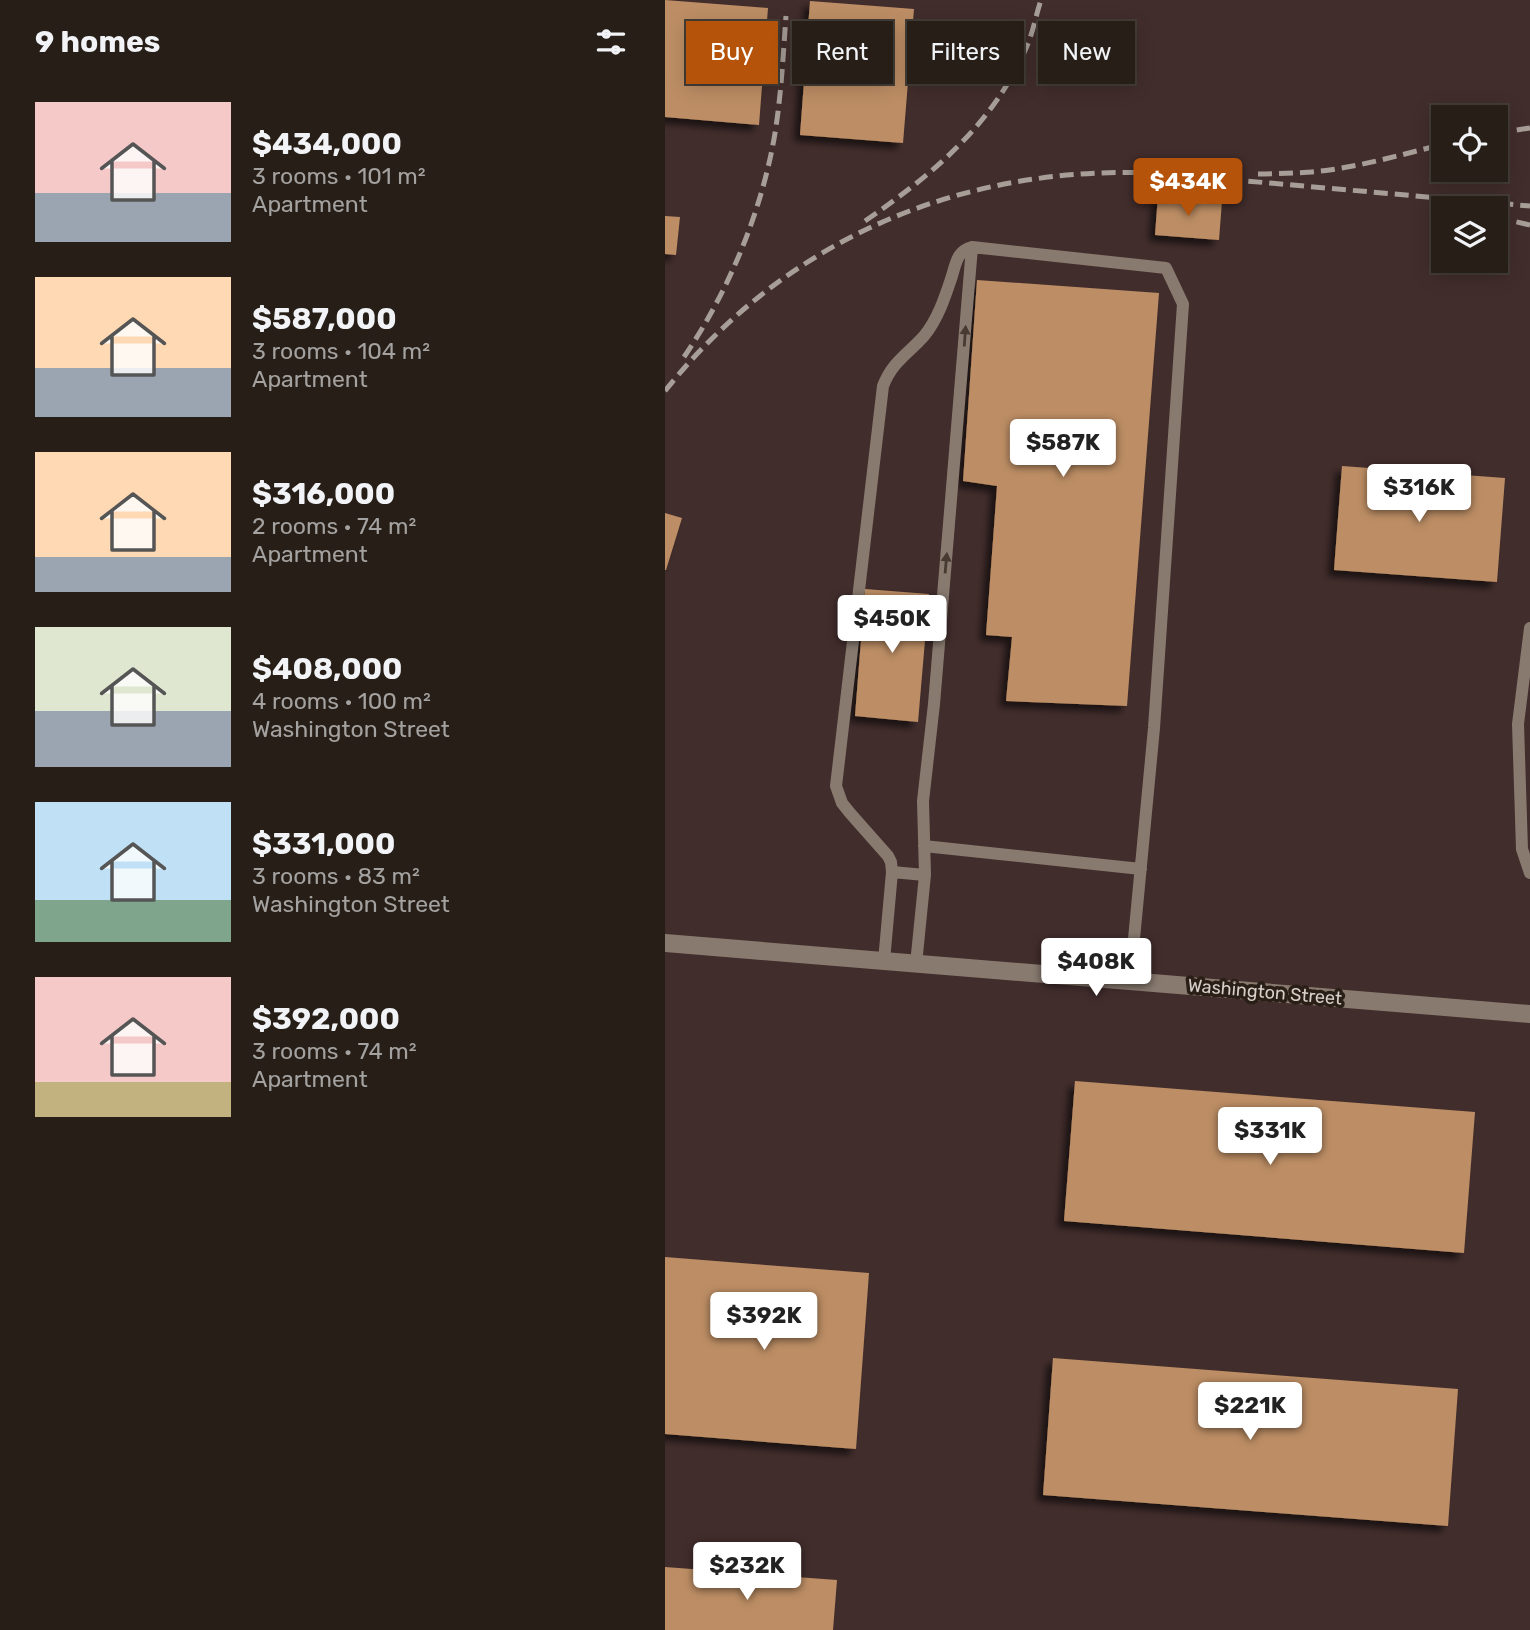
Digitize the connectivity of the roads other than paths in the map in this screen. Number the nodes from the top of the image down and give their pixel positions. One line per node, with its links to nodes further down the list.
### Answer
1 (972, 247): 3 (lane, one-way to 1); 4 (lane); 6 (lane)
2 (1530, 628): 5 (lane)
3 (924, 845): 4 (lane); 7 (lane)
4 (1142, 869): 11 (lane)
5 (1530, 871)
6 (892, 872): 7 (lane); 9 (lane)
7 (925, 874): 10 (lane)
8 (665, 943): 9 (street, Washington Street)
9 (884, 961): 10 (street, Washington Street)
10 (916, 964): 11 (street, Washington Street)
11 (1130, 981): 12 (street, Washington Street)
12 (1530, 1014)

